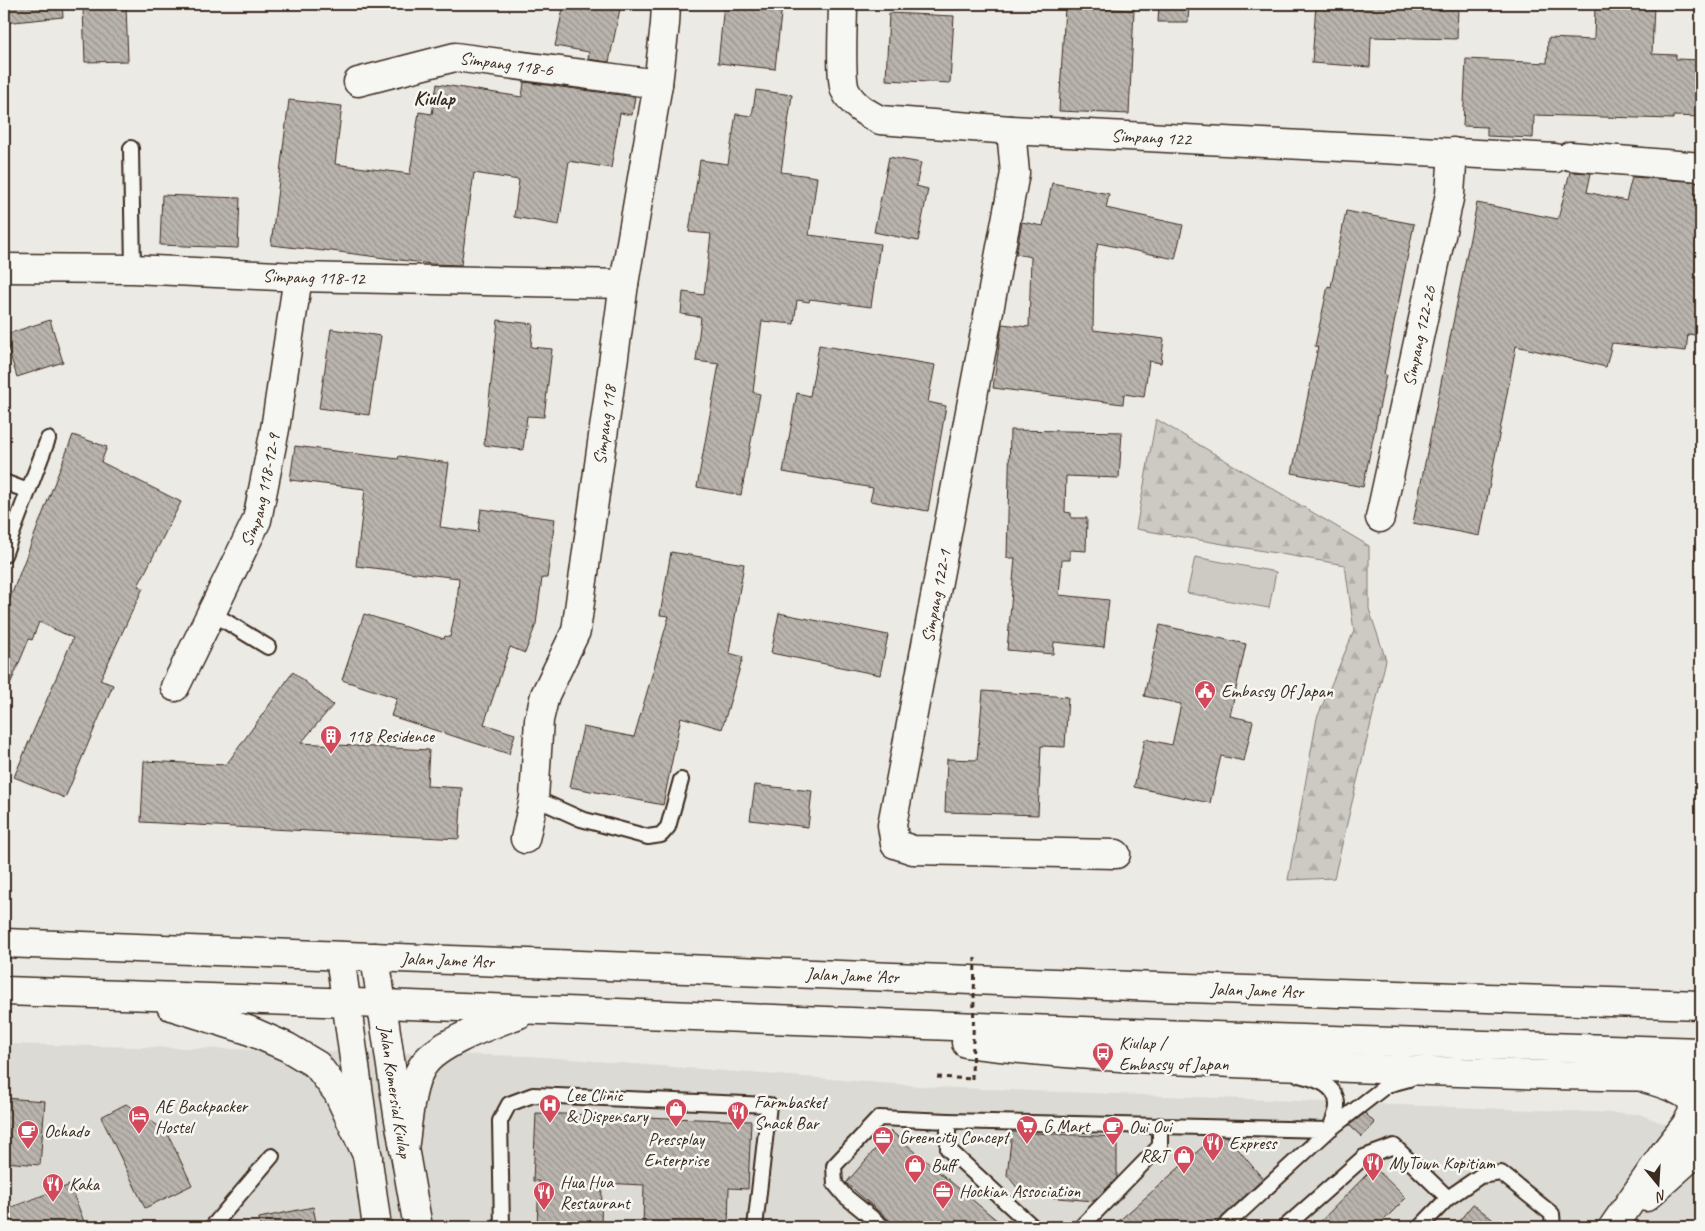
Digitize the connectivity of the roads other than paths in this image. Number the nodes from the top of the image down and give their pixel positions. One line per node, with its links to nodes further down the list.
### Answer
1 (666, 4): 4 (street, Simpang 118)
2 (843, 4): 5 (street, Simpang 122)
3 (358, 82): 4 (street, Simpang 118-6)
4 (658, 84): 12 (street, Simpang 118)
5 (1011, 130): 7 (street, Simpang 122); 24 (street, Simpang 122-1)
6 (131, 148): 10 (lane)
7 (1453, 152): 8 (street, Simpang 122); 16 (street, Simpang 122-26)
8 (1701, 167)
9 (4, 268): 10 (street, Simpang 118-12)
10 (133, 269): 11 (street, Simpang 118-12)
11 (298, 278): 12 (street, Simpang 118-12); 18 (street, Simpang 118-12-9)
12 (624, 284): 22 (street, Simpang 118)
13 (48, 439): 15 (lane)
14 (4, 482): 15 (lane)
15 (28, 491): 17 (lane)
16 (1380, 518)
17 (4, 555)
18 (212, 613): 19 (lane); 20 (street, Simpang 118-12-9)
19 (268, 647)
20 (175, 687)
21 (681, 780): 22 (lane)
22 (534, 798): 23 (street, Simpang 118)
23 (525, 839)
24 (1116, 854)
25 (4, 943): 26 (street, Jalan Jame 'Asr)
26 (340, 956): 27 (street, Jalan Jame 'Asr); 30 (street, Jalan Komersial Kiulap)
27 (375, 957): 31 (street, Jalan Komersial Kiulap); 32 (street, Jalan Jame 'Asr)
28 (4, 991): 29 (street)
29 (138, 995): 30 (street); 46 (street)
30 (346, 1003): 31 (street); 46 (street, Jalan Komersial Kiulap)
31 (383, 1004): 33 (street); 43 (street, Jalan Komersial Kiulap)
32 (1700, 1006)
33 (527, 1010): 34 (street); 43 (street)
34 (794, 1021): 35 (street); 36 (street)
35 (1701, 1052)
36 (1256, 1064): 37 (street); 42 (lane)
37 (1433, 1071): 38 (street); 42 (lane)
38 (1635, 1076): 39 (street); 47 (street)
39 (1701, 1077)
40 (948, 1121): 41 (lane); 55 (lane); 56 (lane)
41 (1160, 1125): 42 (lane); 57 (lane)
42 (1329, 1130): 58 (lane)
43 (404, 1149): 52 (street, Jalan Komersial Kiulap)
44 (1698, 1155): 47 (lane); 49 (street)
45 (272, 1156): 50 (lane)
46 (368, 1156): 51 (street, Jalan Komersial Kiulap)
47 (1662, 1156): 49 (street)
48 (1448, 1198): 59 (lane); 60 (lane); 61 (lane)
49 (1615, 1225)
50 (212, 1227)
51 (377, 1227)
52 (418, 1227)
53 (502, 1227): 54 (lane)
54 (755, 1227)
55 (883, 1227)
56 (1033, 1227)
57 (1081, 1227)
58 (1224, 1227)
59 (1286, 1227)
60 (1420, 1227)
61 (1553, 1227)

